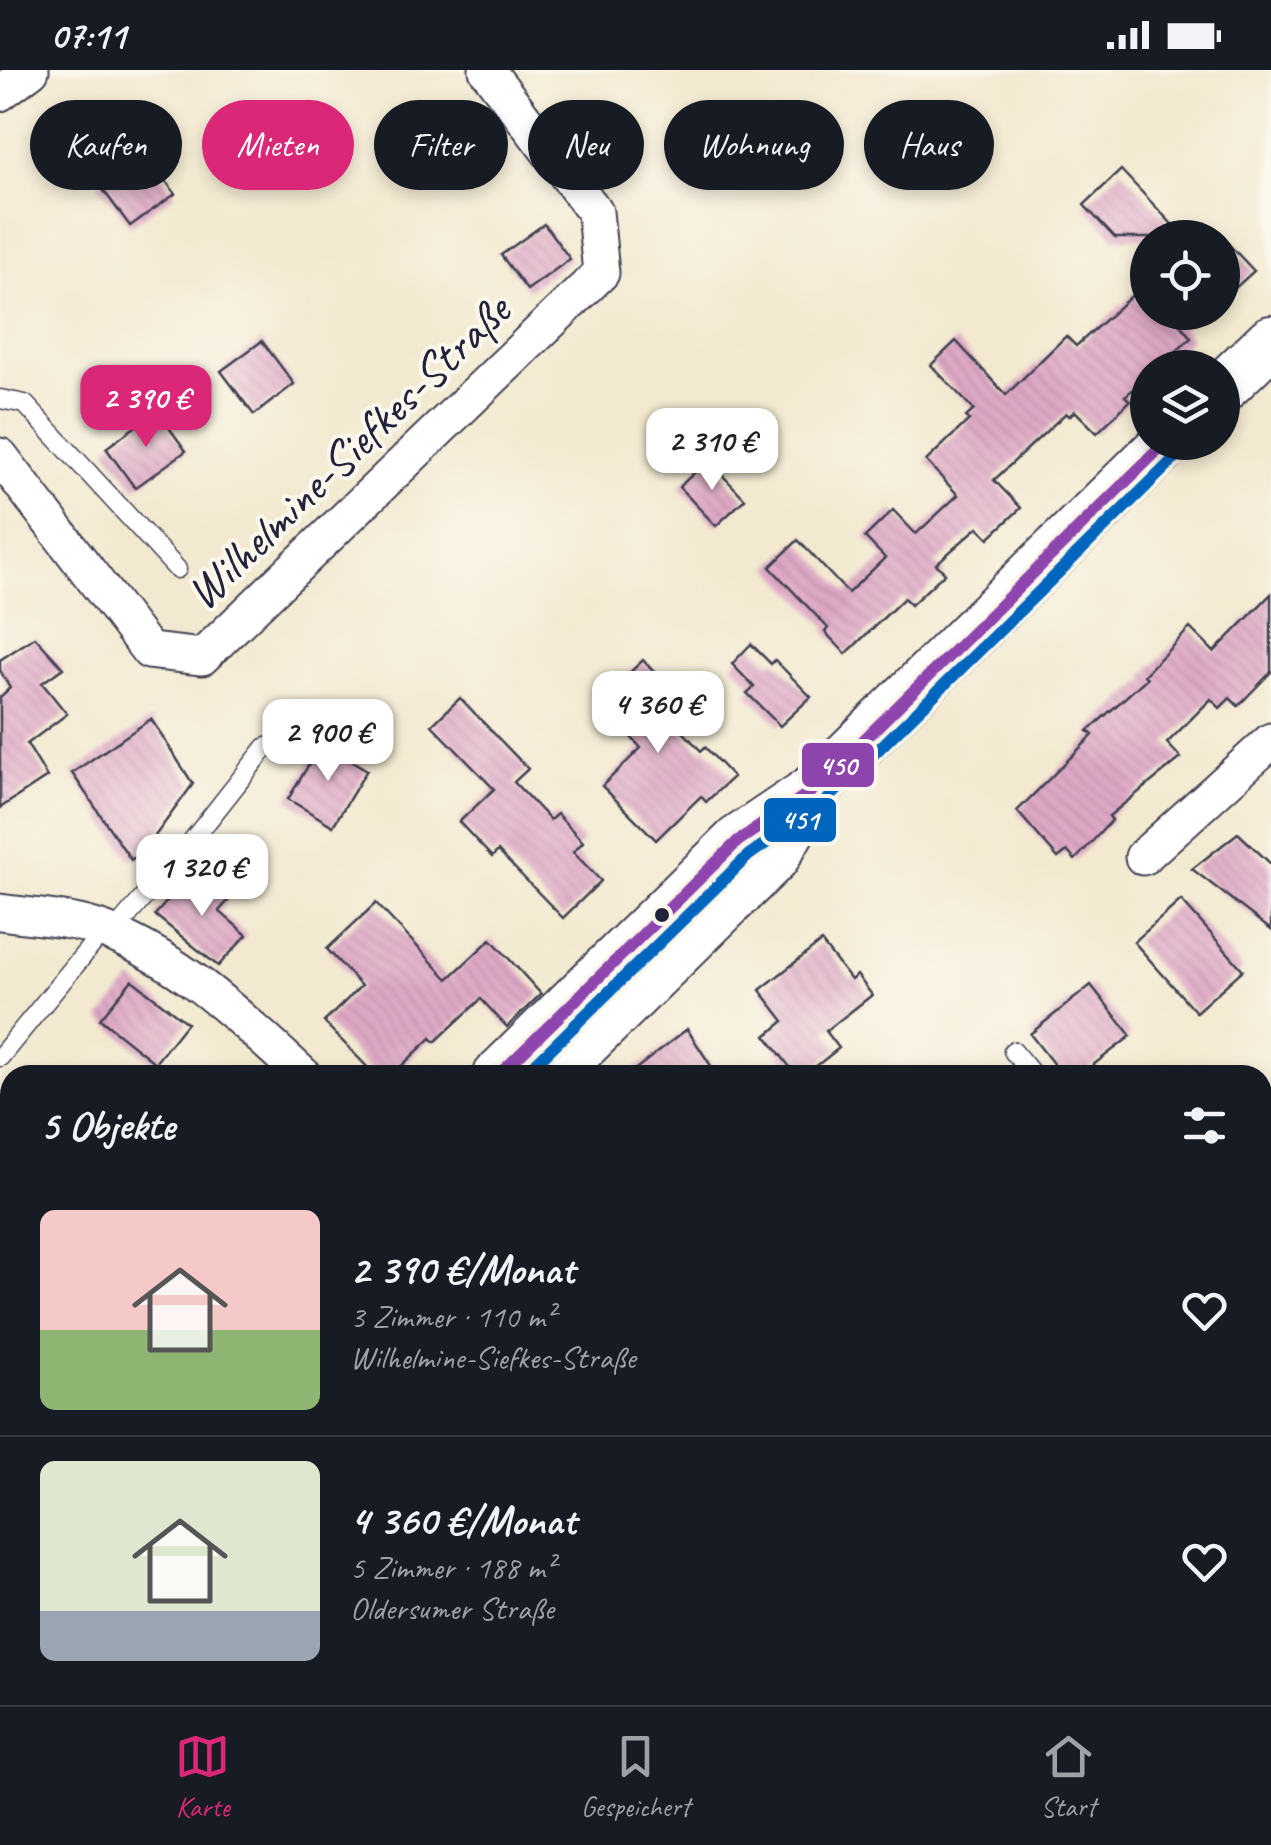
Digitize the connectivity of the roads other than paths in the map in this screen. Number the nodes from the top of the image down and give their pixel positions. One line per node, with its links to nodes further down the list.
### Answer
1 (32, 70): 3 (street)
2 (487, 70): 7 (street, Wilhelmine-Siefkes-Straße)
3 (0, 93)
4 (1271, 341): 5 (main road)
5 (1240, 371)
6 (0, 399): 9 (lane)
7 (0, 456)
8 (1149, 460): 12 (main road)
9 (177, 569)
10 (266, 747): 15 (lane)
11 (1262, 763): 13 (street)
12 (812, 791): 19 (main road); 20 (main road)
13 (1143, 857)
14 (0, 912): 15 (street)
15 (108, 932): 17 (lane); 18 (street)
16 (1014, 1051): 21 (lane)
17 (0, 1057)
18 (292, 1065)
19 (508, 1065)
20 (562, 1065)
21 (1026, 1065)

